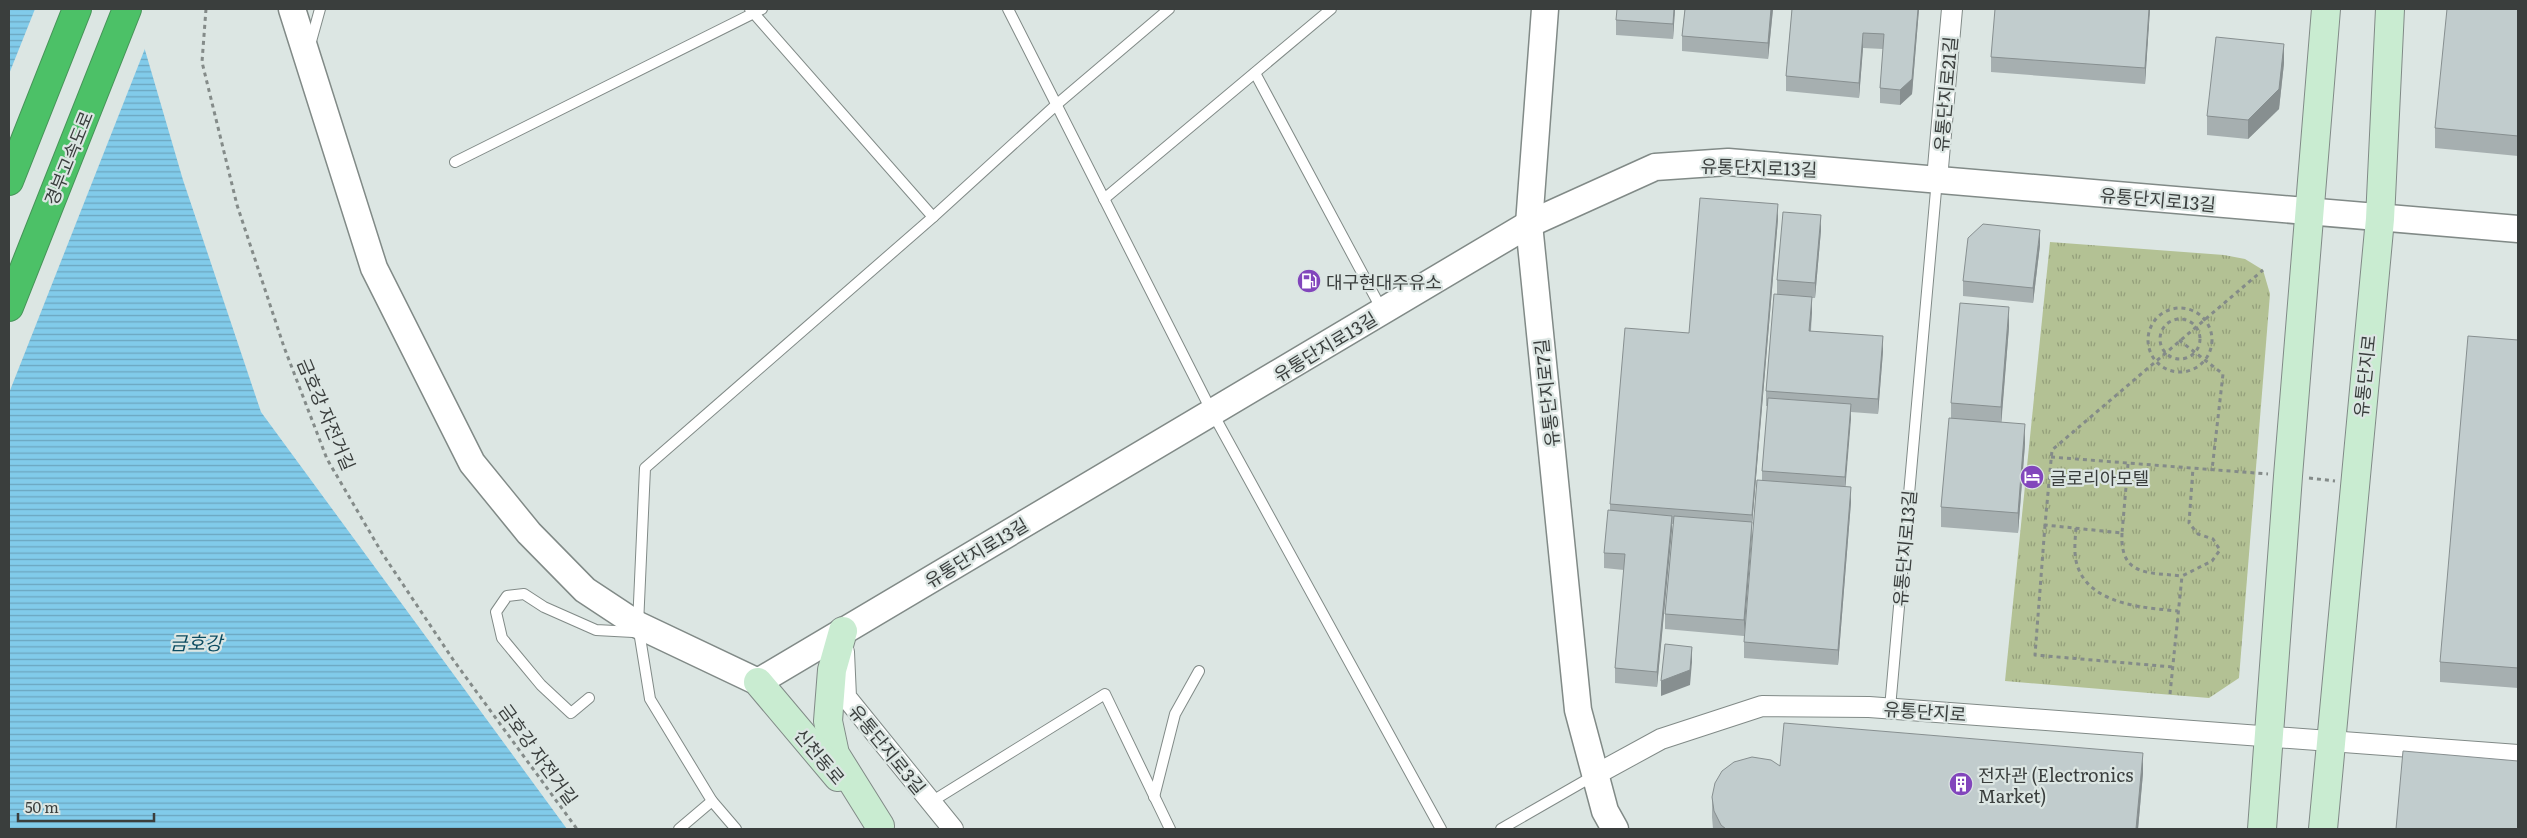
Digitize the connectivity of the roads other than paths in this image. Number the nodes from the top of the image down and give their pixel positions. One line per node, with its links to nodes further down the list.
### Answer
1 (77, 9): 18 (highway)
2 (128, 9): 25 (highway, 경부고속도로)
3 (292, 9): 13 (street)
4 (320, 9): 13 (lane)
5 (1008, 9): 15 (lane)
6 (1169, 9): 15 (lane)
7 (1331, 9): 14 (lane)
8 (1544, 9): 23 (street, 유통단지로7길)
9 (1952, 9): 17 (street, 유통단지로21길)
10 (2326, 9): 20 (main road)
11 (2390, 9): 22 (main road, 유통단지로)
12 (755, 10): 16 (lane); 21 (lane)
13 (307, 55): 28 (street)
14 (1255, 73): 19 (lane); 26 (lane)
15 (1056, 105): 19 (lane); 21 (lane)
16 (455, 162)
17 (1937, 179): 20 (street, 유통단지로13길); 23 (street, 유통단지로13길); 33 (lane, 유통단지로13길)
18 (9, 181)
19 (1104, 199): 27 (lane)
20 (2308, 212): 22 (street, 유통단지로13길); 34 (main road)
21 (932, 217): 28 (lane)
22 (2380, 219): 24 (street, 유통단지로13길); 35 (main road, 유통단지로)
23 (1529, 224): 26 (street, 유통단지로13길); 37 (street, 유통단지로7길)
24 (2518, 228)
25 (9, 307)
26 (1383, 311): 27 (street, 유통단지로13길)
27 (1212, 412): 29 (street, 유통단지로13길); 46 (lane)
28 (638, 625): 31 (street); 32 (lane); 39 (lane)
29 (843, 631): 31 (street, 유통단지로13길); 40 (street, 유통단지로3길); 41 (main road)
30 (1199, 671): 38 (lane)
31 (758, 682): 41 (main road, 신천동로)
32 (589, 698)
33 (1890, 708): 34 (street, 유통단지로); 37 (street, 유통단지로)
34 (2269, 738): 35 (street, 유통단지로); 49 (main road)
35 (2330, 742): 36 (street, 유통단지로); 50 (main road, 유통단지로)
36 (2518, 754)
37 (1595, 775): 47 (lane); 48 (street, 유통단지로7길)
38 (1154, 797): 40 (lane); 45 (lane)
39 (712, 801): 42 (lane); 43 (lane)
40 (931, 802): 44 (street, 유통단지로3길)
41 (881, 828)
42 (679, 829)
43 (736, 829)
44 (953, 829)
45 (1170, 829)
46 (1441, 829)
47 (1501, 829)
48 (1615, 829)
49 (2262, 829)
50 (2323, 829)

